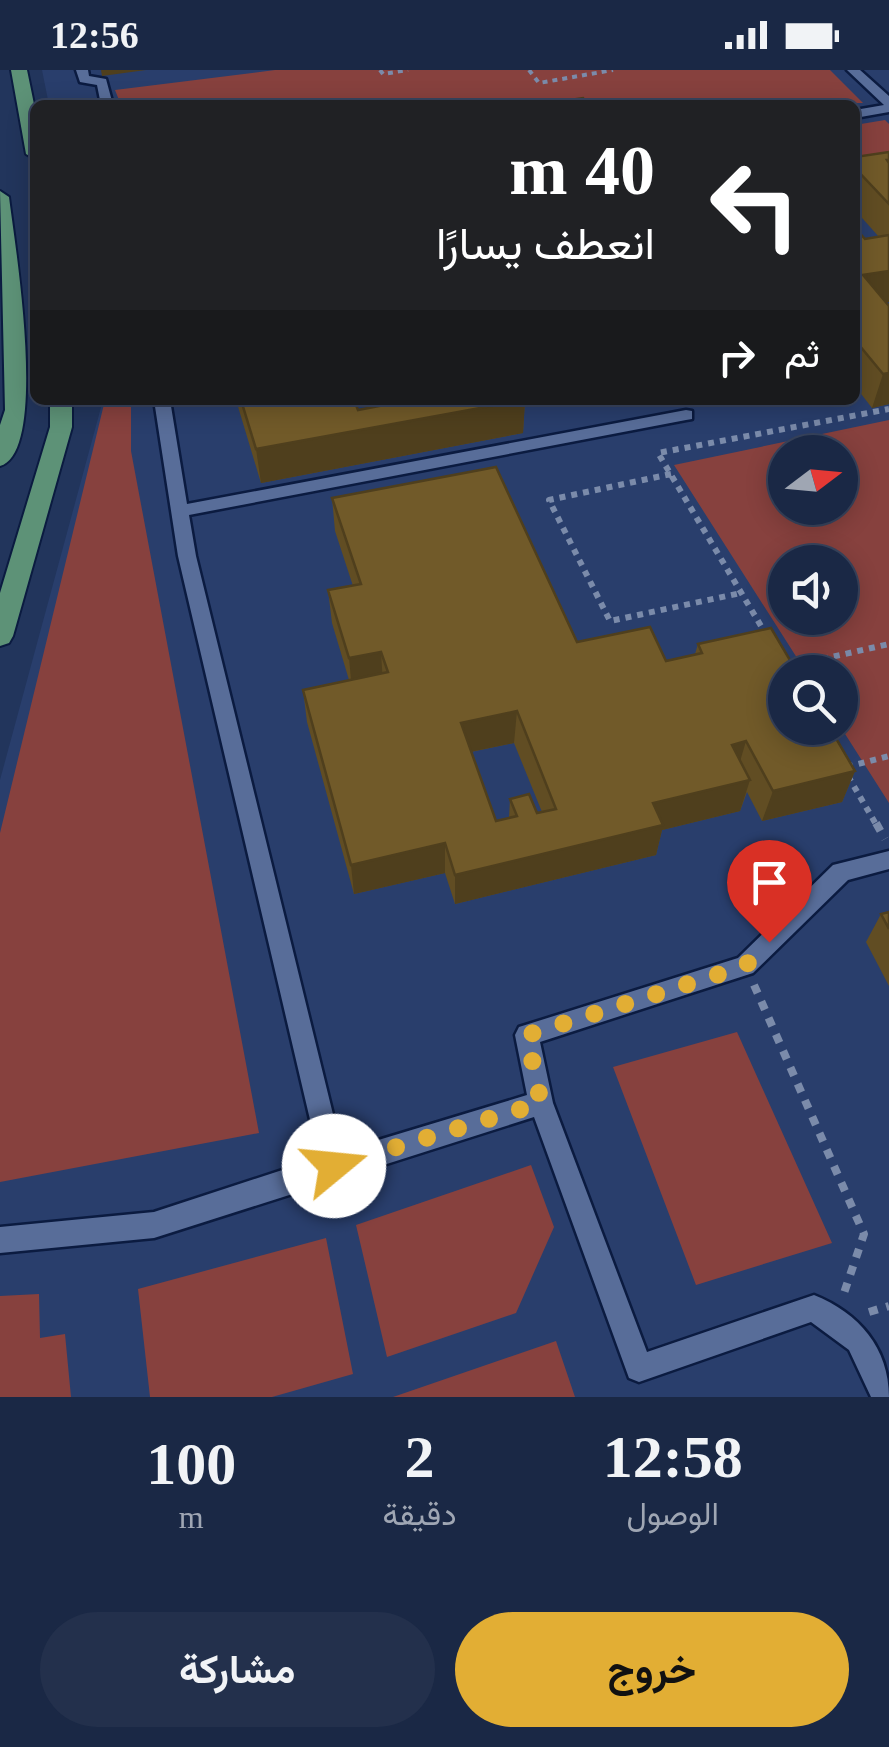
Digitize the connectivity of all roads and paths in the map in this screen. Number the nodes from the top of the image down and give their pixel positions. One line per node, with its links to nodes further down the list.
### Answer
1 (19, 70): 9 (main road)
2 (82, 70): 11 (street)
3 (380, 70): 4 (path)
4 (408, 70)
5 (529, 70): 8 (path)
6 (613, 70): 8 (path)
7 (854, 70): 12 (street)
8 (581, 73)
9 (22, 91): 10 (main road); 14 (main road)
10 (0, 94)
11 (106, 100)
12 (889, 106): 13 (street)
13 (860, 113)
14 (30, 130)
15 (0, 197): 20 (main road)
16 (61, 405): 24 (main road)
17 (163, 405): 22 (street)
18 (889, 409): 21 (path)
19 (686, 415): 22 (street)
20 (0, 458)
21 (671, 474): 23 (path); 23 (path)
22 (180, 512): 35 (street)
23 (742, 593): 26 (path)
24 (0, 636)
25 (889, 644): 27 (path)
26 (778, 655)
27 (846, 655)
28 (836, 755): 30 (path)
29 (889, 756): 30 (path)
30 (844, 768): 31 (path)
31 (889, 845)
32 (889, 860): 33 (street)
33 (745, 966): 34 (street); 37 (path)
34 (541, 1103): 35 (street); 37 (street)
35 (334, 1166): 36 (street)
36 (0, 1240)
37 (834, 1323): 38 (street)
38 (885, 1397)

